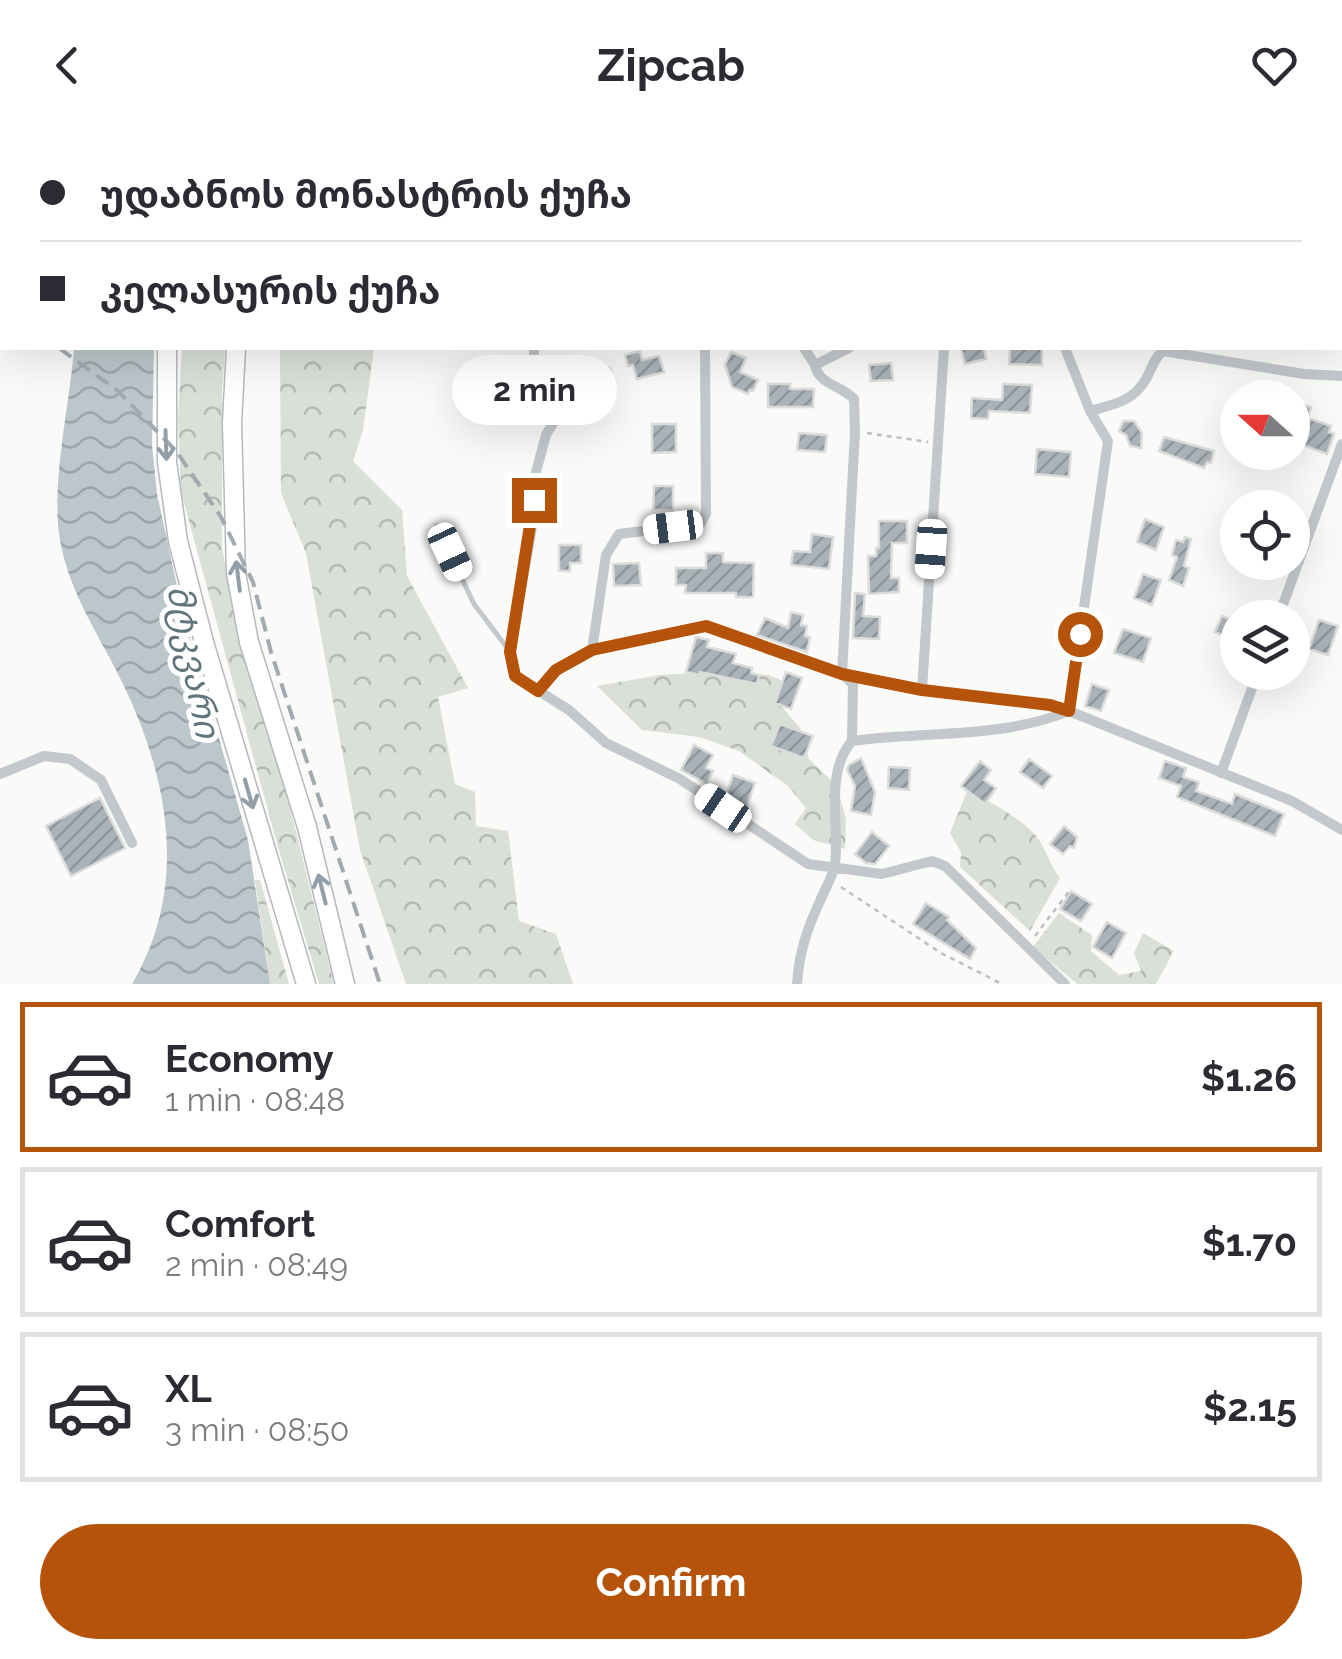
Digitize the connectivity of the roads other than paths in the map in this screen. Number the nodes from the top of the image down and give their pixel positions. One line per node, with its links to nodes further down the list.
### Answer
1 (167, 350): 28 (highway, one-way to 28)
2 (236, 350): 29 (highway, one-way to 2)
3 (534, 350): 16 (street)
4 (705, 350): 15 (street)
5 (805, 350): 9 (street)
6 (845, 350): 9 (street)
7 (944, 350): 18 (street)
8 (1066, 350): 11 (street)
9 (815, 365): 17 (street)
10 (1342, 376): 11 (street)
11 (1090, 411): 21 (street)
12 (1342, 444): 14 (street)
13 (438, 526): 16 (lane)
14 (1285, 600)
15 (592, 650): 17 (street); 20 (street)
16 (510, 652): 20 (street)
17 (842, 674): 18 (street); 22 (street)
18 (922, 690): 21 (street)
19 (1251, 690): 23 (street)
20 (538, 691): 27 (street)
21 (1069, 711): 22 (street); 23 (street)
22 (852, 742): 27 (street)
23 (1221, 773): 25 (street)
24 (0, 774): 26 (street)
25 (1342, 830)
26 (132, 843)
27 (832, 874): 30 (street); 31 (street)
28 (306, 984)
29 (345, 984)
30 (797, 984)
31 (1065, 984)

